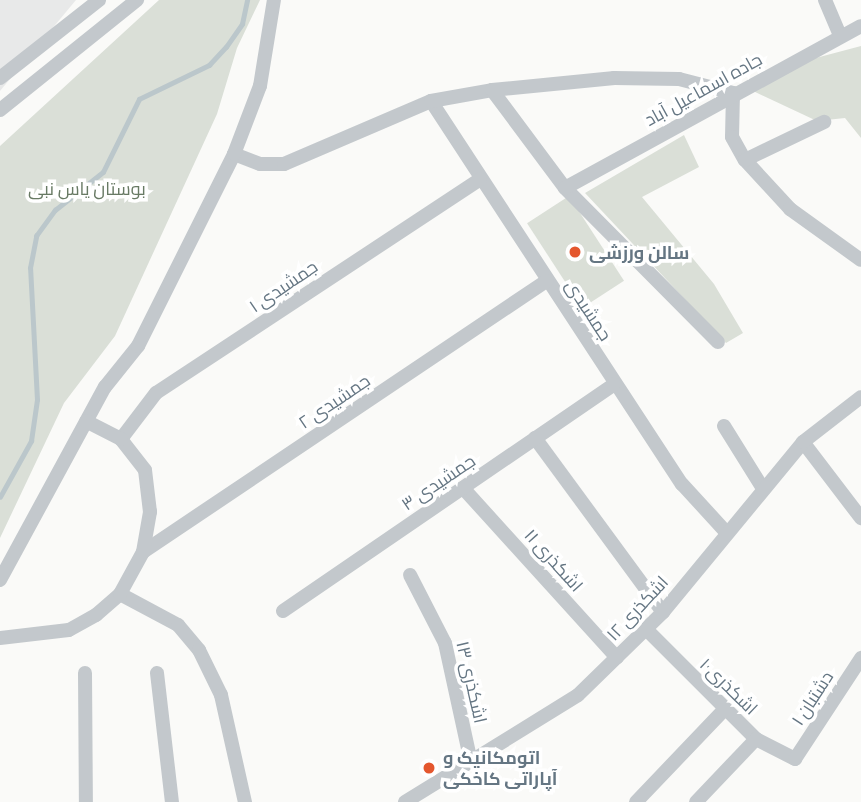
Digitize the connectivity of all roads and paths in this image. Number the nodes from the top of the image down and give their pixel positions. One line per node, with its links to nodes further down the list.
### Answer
1 (99, 0): 7 (street)
2 (138, 0): 11 (street)
3 (274, 0): 13 (street)
4 (825, 0): 6 (street)
5 (861, 26): 6 (street, جاده اسماعیل آباد)
6 (839, 35): 9 (street, جاده اسماعیل آباد)
7 (0, 78)
8 (492, 90): 9 (street); 10 (street); 16 (street)
9 (733, 93): 14 (street); 16 (street, جاده اسماعیل آباد)
10 (431, 101): 13 (street); 15 (street, جمشیدی)
11 (0, 110)
12 (824, 122): 14 (street)
13 (234, 154): 22 (street)
14 (745, 160): 17 (street)
15 (480, 179): 18 (street, جمشیدی); 25 (street, جمشیدی ۱)
16 (565, 188): 19 (street)
17 (861, 260)
18 (547, 282): 20 (street, جمشیدی); 31 (street, جمشیدی ۲)
19 (718, 342)
20 (614, 384): 24 (street, جمشیدی ۳); 30 (street, جمشیدی)
21 (861, 397): 26 (street, اشکذری ۱۲)
22 (86, 421): 25 (street); 33 (street)
23 (724, 426): 27 (street)
24 (535, 438): 28 (street, جمشیدی ۳); 36 (street)
25 (121, 439): 31 (street)
26 (803, 442): 27 (street, اشکذری ۱۲); 29 (street)
27 (762, 487): 30 (street, اشکذری ۱۲)
28 (463, 488): 35 (street, جمشیدی ۳); 39 (street, اشکذری ۱۱)
29 (861, 518)
30 (726, 532): 36 (street, اشکذری ۱۲)
31 (143, 552): 34 (street)
32 (410, 575): 46 (street, اشکذری ۱۳)
33 (0, 580)
34 (120, 594): 38 (street); 49 (street)
35 (283, 611)
36 (663, 612): 37 (street, اشکذری ۱۲)
37 (646, 629): 39 (street, اشکذری ۱۲); 43 (street, اشکذری۱۰)
38 (0, 638)
39 (617, 658): 46 (street, اشکذری ۱۲)
40 (861, 658): 45 (street, دشتبان ۱)
41 (85, 673): 47 (street)
42 (157, 673): 48 (street)
43 (724, 710): 44 (street, اشکذری۱۰); 51 (street)
44 (756, 739): 45 (street, اشکذری۱۰); 52 (street)
45 (795, 759)
46 (471, 762): 50 (street, اشکذری ۱۲)
47 (86, 802)
48 (172, 802)
49 (245, 802)
50 (405, 802)
51 (636, 802)
52 (696, 802)

